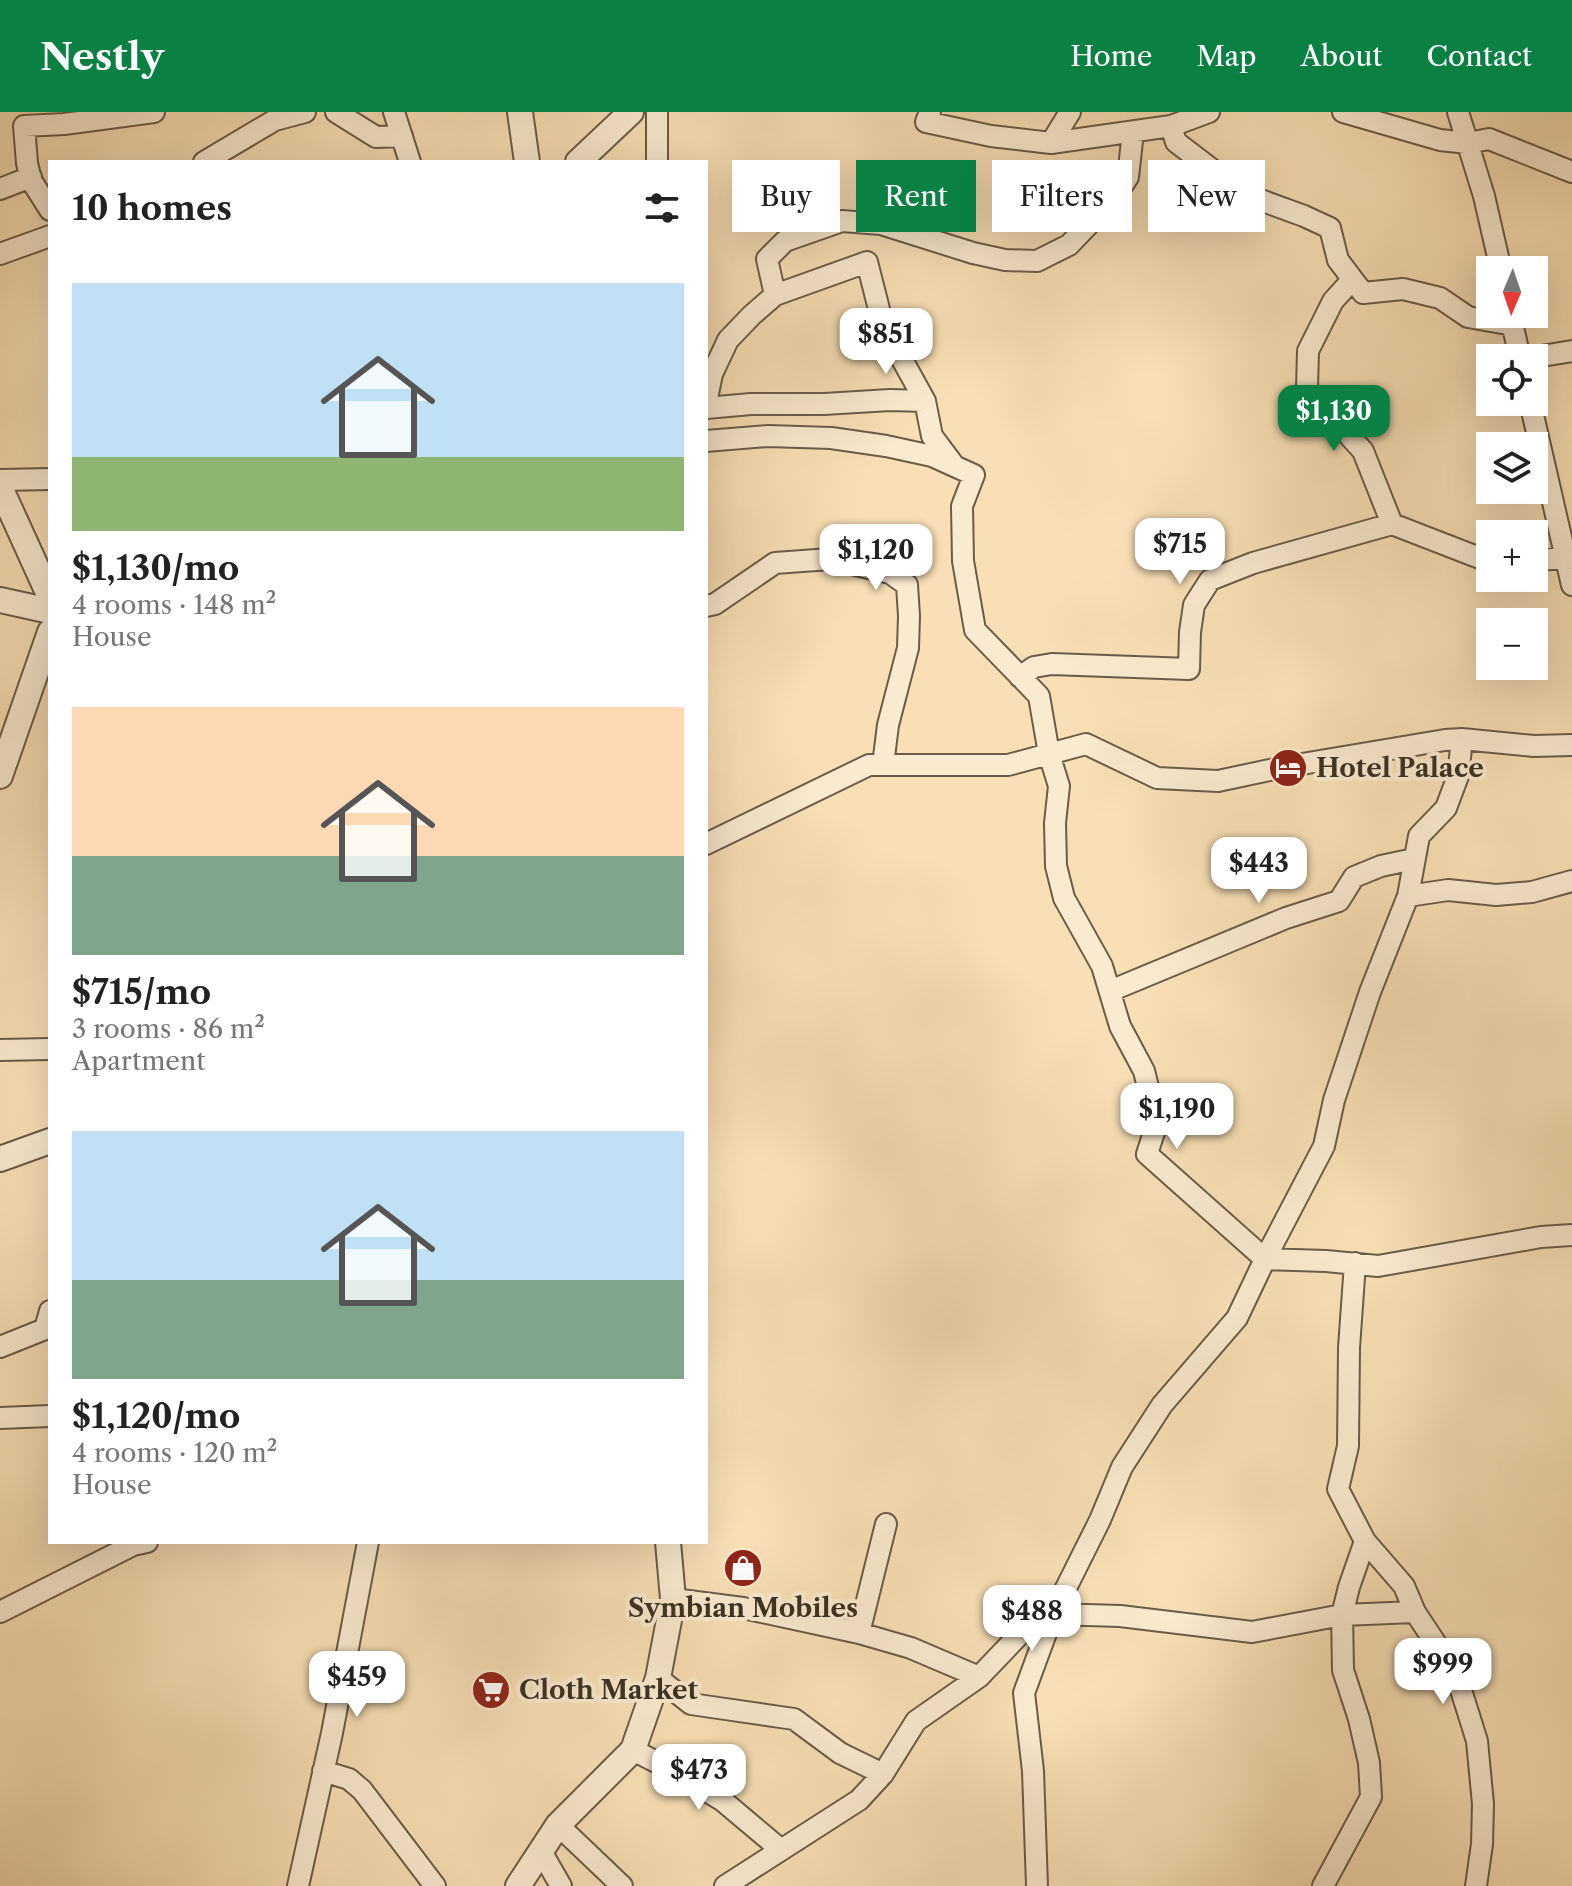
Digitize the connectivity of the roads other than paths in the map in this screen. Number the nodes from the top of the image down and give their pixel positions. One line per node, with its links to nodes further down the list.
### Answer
1 (154, 112): 24 (street)
2 (305, 112): 18 (street)
3 (336, 112): 15 (street)
4 (394, 112): 15 (street)
5 (520, 112): 20 (street)
6 (631, 112): 21 (street)
7 (657, 112): 22 (street)
8 (930, 112): 16 (street)
9 (1070, 112): 16 (street)
10 (1209, 112): 13 (street)
11 (1343, 112): 17 (street)
12 (1458, 112): 17 (street)
13 (1171, 126): 14 (street); 30 (street)
14 (1133, 132): 16 (street); 31 (street)
15 (402, 136): 19 (street)
16 (1051, 143)
17 (1468, 143): 23 (street); 29 (street)
18 (207, 160)
19 (409, 160)
20 (527, 160)
21 (580, 160)
22 (657, 160)
23 (1572, 172)
24 (31, 177): 25 (street); 26 (street)
25 (0, 189)
26 (48, 207)
27 (48, 237): 28 (street)
28 (0, 254)
29 (1498, 256)
30 (1352, 280): 32 (street); 44 (street)
31 (775, 295): 35 (street); 36 (street)
32 (1476, 317)
33 (1572, 351): 34 (street)
34 (1548, 355)
35 (708, 395)
36 (925, 401): 37 (street); 40 (street)
37 (708, 405)
38 (1533, 416): 46 (street)
39 (708, 441): 40 (street)
40 (954, 466): 54 (street)
41 (48, 479): 42 (street)
42 (0, 480)
43 (0, 487): 49 (street)
44 (1392, 524): 45 (street); 54 (street)
45 (1476, 557)
46 (1569, 559): 47 (street); 48 (street)
47 (1548, 560)
48 (1572, 585)
49 (48, 593)
50 (0, 600): 52 (street)
51 (708, 606): 58 (street)
52 (48, 611)
53 (48, 638): 59 (street)
54 (1020, 677): 57 (street)
55 (1462, 739): 56 (street); 57 (street); 61 (street)
56 (1572, 745)
57 (1049, 754): 58 (street); 64 (street)
58 (883, 765): 60 (street)
59 (0, 776)
60 (708, 843)
61 (1414, 859): 63 (street); 64 (street)
62 (1572, 881): 63 (street)
63 (1408, 896): 70 (street)
64 (1110, 991): 70 (street)
65 (48, 1049): 66 (street)
66 (0, 1050)
67 (48, 1142): 68 (street)
68 (0, 1159)
69 (1572, 1235): 71 (street)
70 (1265, 1259): 71 (street); 84 (street)
71 (1355, 1263): 77 (street)
72 (48, 1318): 73 (street)
73 (0, 1347)
74 (48, 1416): 75 (street)
75 (0, 1418)
76 (886, 1524): 86 (street)
77 (1365, 1541): 83 (street); 85 (street)
78 (138, 1544): 82 (street)
79 (361, 1544): 90 (street)
80 (668, 1544): 81 (street)
81 (673, 1599): 86 (street); 88 (street)
82 (0, 1612)
83 (1415, 1612): 85 (street); 103 (street)
84 (1053, 1614): 85 (street); 87 (street); 101 (street)
85 (1342, 1615): 102 (street)
86 (859, 1633): 87 (street)
87 (979, 1677): 91 (street)
88 (658, 1678): 89 (street); 91 (street)
89 (633, 1750): 92 (street); 93 (street)
90 (323, 1771): 95 (street); 96 (street)
91 (883, 1774): 93 (street)
92 (558, 1825): 94 (street); 99 (street)
93 (780, 1849): 100 (street)
94 (542, 1853): 97 (street); 98 (street)
95 (298, 1886)
96 (435, 1886)
97 (518, 1886)
98 (561, 1886)
99 (622, 1886)
100 (725, 1886)
101 (1037, 1886)
102 (1323, 1886)
103 (1476, 1886)

